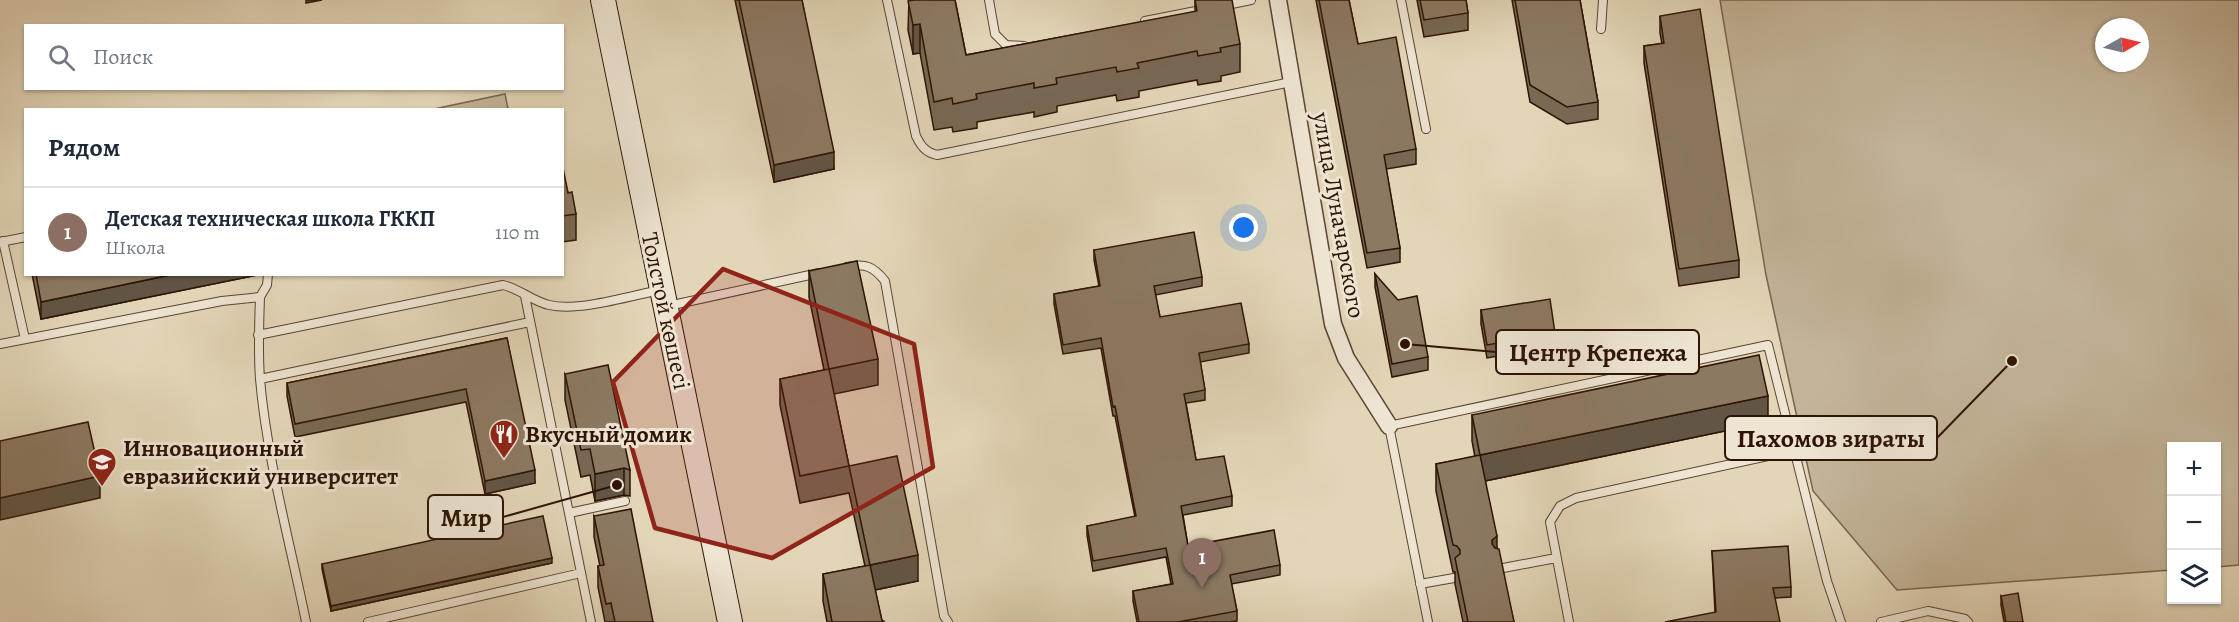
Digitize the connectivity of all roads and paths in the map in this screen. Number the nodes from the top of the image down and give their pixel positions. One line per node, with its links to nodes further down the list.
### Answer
1 (603, 0): 20 (main road, Толстой көшесі)
2 (887, 0): 11 (lane)
3 (989, 0): 10 (lane)
4 (1251, 0): 8 (lane)
5 (1278, 0): 11 (street, улица Луначарского)
6 (1401, 0): 12 (lane)
7 (1603, 0): 9 (lane)
8 (1135, 23)
9 (1601, 29)
10 (1032, 44)
11 (1291, 82): 26 (street, улица Луначарского)
12 (1426, 129)
13 (24, 237): 14 (lane)
14 (1, 242): 23 (lane)
15 (836, 269): 39 (lane)
16 (825, 272): 20 (lane)
17 (268, 276): 19 (lane)
18 (525, 296): 20 (lane); 21 (lane); 22 (lane)
19 (260, 297): 22 (lane); 23 (lane)
20 (663, 299): 38 (main road, Толстой көшесі)
21 (530, 322): 25 (lane); 29 (lane)
22 (258, 335): 25 (lane)
23 (25, 339): 24 (lane)
24 (0, 344)
25 (260, 379): 35 (lane)
26 (1389, 426): 27 (lane); 34 (lane)
27 (1795, 450): 30 (lane); 42 (lane)
28 (625, 501): 29 (lane)
29 (569, 513): 32 (lane)
30 (1556, 558): 31 (lane); 41 (lane)
31 (1498, 569)
32 (581, 573): 36 (lane); 37 (lane)
33 (1454, 578): 34 (lane)
34 (1420, 584): 40 (lane)
35 (306, 622)
36 (368, 622)
37 (591, 622)
38 (729, 622)
39 (948, 622)
40 (1428, 622)
41 (1569, 622)
42 (1841, 622)
43 (1881, 622): 44 (lane)
44 (1968, 622)

